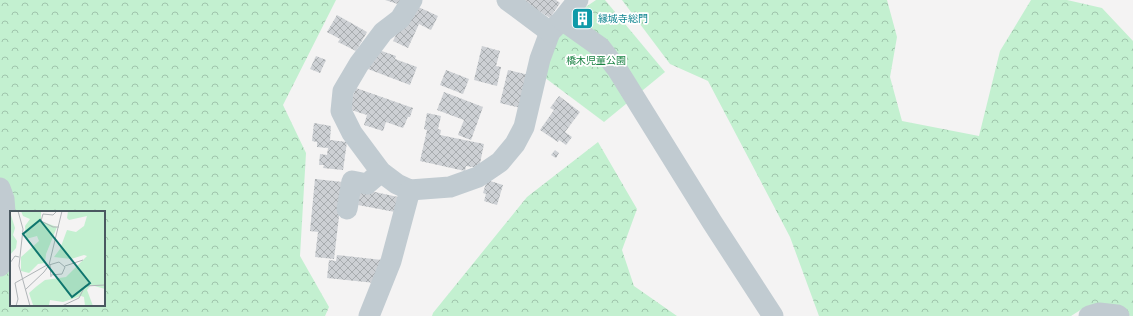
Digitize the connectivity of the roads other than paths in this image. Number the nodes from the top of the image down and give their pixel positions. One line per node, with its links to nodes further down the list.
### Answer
1 (412, 0): 4 (street)
2 (507, 0): 3 (street)
3 (567, 11): 6 (street); 10 (street)
4 (381, 172): 6 (street); 7 (street)
5 (0, 188): 8 (street)
6 (410, 190): 9 (street)
7 (347, 209)
8 (0, 266)
9 (369, 316)
10 (773, 316)
11 (1089, 316): 12 (street)
12 (1119, 316)

